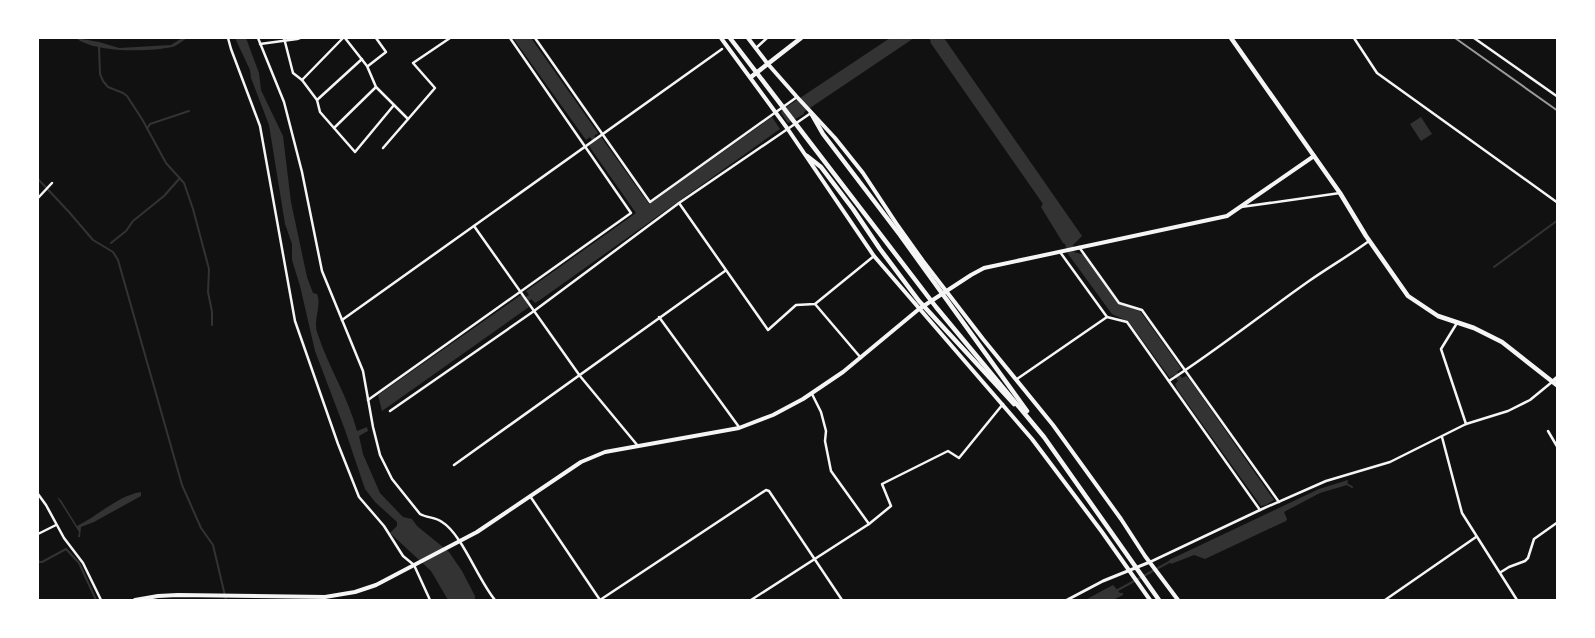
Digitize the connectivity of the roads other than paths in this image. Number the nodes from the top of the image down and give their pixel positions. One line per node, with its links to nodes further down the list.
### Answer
1 (228, 38): 94 (street)
2 (258, 38): 18 (street)
3 (300, 38): 17 (street)
4 (344, 38): 21 (street); 25 (street)
5 (376, 38): 23 (street)
6 (450, 38): 33 (street)
7 (510, 38): 37 (street)
8 (534, 38): 36 (street)
9 (721, 38): 24 (main road)
10 (730, 38): 77 (highway)
11 (748, 38): 19 (main road)
12 (768, 38): 19 (street)
13 (801, 38): 22 (highway)
14 (1231, 38): 40 (highway)
15 (1354, 38): 45 (street)
16 (1474, 38): 28 (street)
17 (284, 39): 18 (street); 25 (street)
18 (260, 44): 60 (street)
19 (756, 48): 22 (main road)
20 (722, 49): 36 (street)
21 (362, 59): 23 (street); 29 (street)
22 (767, 63): 24 (highway); 27 (main road)
23 (367, 66): 26 (street)
24 (751, 77): 31 (main road)
25 (302, 80): 29 (street)
26 (376, 87): 30 (street); 34 (street)
27 (797, 97): 31 (street); 32 (main road)
28 (1558, 97)
29 (317, 100): 34 (street)
30 (394, 105): 33 (street); 34 (street)
31 (776, 112): 35 (main road); 36 (street)
32 (811, 113): 35 (street); 54 (main road); 77 (highway)
33 (408, 118): 38 (street)
34 (334, 128)
35 (788, 128): 39 (main road); 44 (street)
36 (602, 134): 37 (street)
37 (584, 147): 47 (street); 53 (street)
38 (383, 148)
39 (807, 156): 51 (main road); 77 (highway)
40 (1314, 156): 42 (highway); 46 (main road)
41 (52, 183): 43 (street)
42 (1340, 193): 46 (street); 48 (highway)
43 (38, 198)
44 (679, 203): 52 (street); 56 (street)
45 (1558, 203)
46 (1241, 208): 49 (main road)
47 (474, 226): 53 (street); 60 (street)
48 (1370, 243): 61 (highway); 63 (street)
49 (1079, 247): 50 (main road); 63 (street)
50 (1060, 251): 54 (main road); 59 (street)
51 (874, 256): 55 (street); 57 (main road)
52 (725, 271): 55 (street); 58 (street)
53 (520, 291): 56 (street); 71 (street)
54 (946, 291): 57 (main road); 66 (main road)
55 (815, 304): 62 (street)
56 (534, 310): 64 (street); 73 (street)
57 (919, 310): 62 (main road); 72 (main road)
58 (660, 317): 64 (street); 75 (street)
59 (1107, 317): 66 (street); 67 (street)
60 (342, 320): 71 (street)
61 (1457, 323): 68 (highway); 74 (street)
62 (861, 358): 70 (main road)
63 (1185, 371): 67 (street); 84 (street)
64 (580, 376): 79 (street); 81 (street)
65 (1558, 377): 68 (main road)
66 (1017, 379): 93 (main road)
67 (1169, 381): 85 (street)
68 (1552, 382): 69 (highway); 74 (street)
69 (1558, 386)
70 (812, 394): 75 (main road); 87 (street)
71 (368, 400): 91 (street)
72 (1003, 404): 87 (street); 95 (main road)
73 (390, 411)
74 (1466, 424): 78 (street)
75 (739, 428): 79 (main road)
76 (1548, 432): 80 (street)
77 (1044, 437): 108 (highway)
78 (1442, 437): 84 (street); 90 (street)
79 (638, 446): 83 (main road)
80 (1558, 448)
81 (454, 465)
82 (38, 494): 88 (street)
83 (530, 496): 91 (main road); 103 (street)
84 (1279, 502): 85 (street)
85 (1260, 510): 93 (street)
86 (1558, 522): 96 (street)
87 (869, 524): 92 (street)
88 (56, 525): 89 (street); 98 (street)
89 (38, 534)
90 (1476, 537): 96 (street); 110 (street)
91 (457, 542): 94 (main road); 102 (street)
92 (816, 559): 103 (street); 104 (street); 105 (street)
93 (1150, 562): 95 (street); 109 (main road)
94 (417, 564): 97 (main road); 101 (street)
95 (1129, 570): 106 (street); 107 (main road)
96 (1501, 572): 111 (street)
97 (206, 595): 99 (main road); 100 (street)
98 (101, 600)
99 (135, 600)
100 (210, 600)
101 (430, 600)
102 (495, 600)
103 (600, 600)
104 (751, 600)
105 (842, 600)
106 (1067, 600)
107 (1150, 600)
108 (1159, 600)
109 (1178, 600)
110 (1385, 600)
111 (1518, 600)

